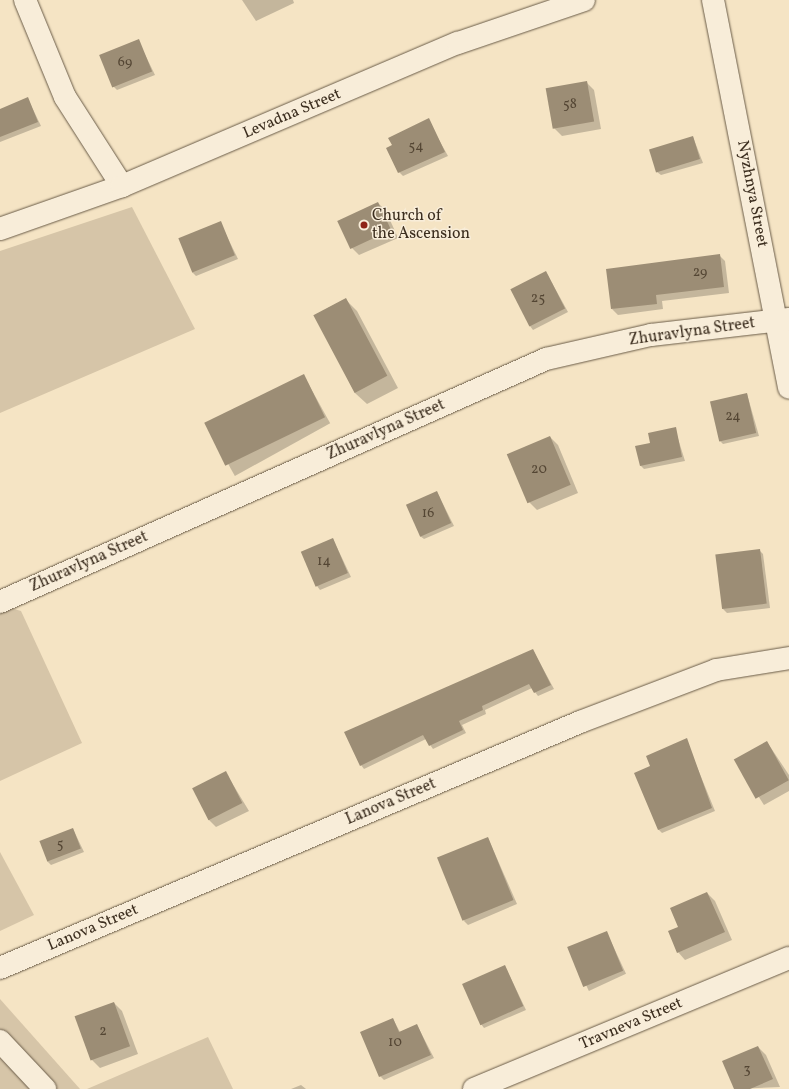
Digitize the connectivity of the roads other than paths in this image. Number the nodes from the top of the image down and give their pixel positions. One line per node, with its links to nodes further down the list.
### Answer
1 (25, 0): 4 (street)
2 (584, 0): 4 (street, Levadna Street)
3 (713, 0): 6 (street, Nyzhnya Street)
4 (122, 186): 5 (street, Levadna Street)
5 (0, 229)
6 (783, 320): 7 (street, Nyzhnya Street); 8 (street, Zhuravlyna Street)
7 (789, 388)
8 (0, 602)
9 (789, 658): 11 (street, Lanova Street)
10 (789, 958): 14 (street, Travneva Street)
11 (0, 968)
12 (0, 1041): 13 (street)
13 (45, 1089)
14 (474, 1089)

